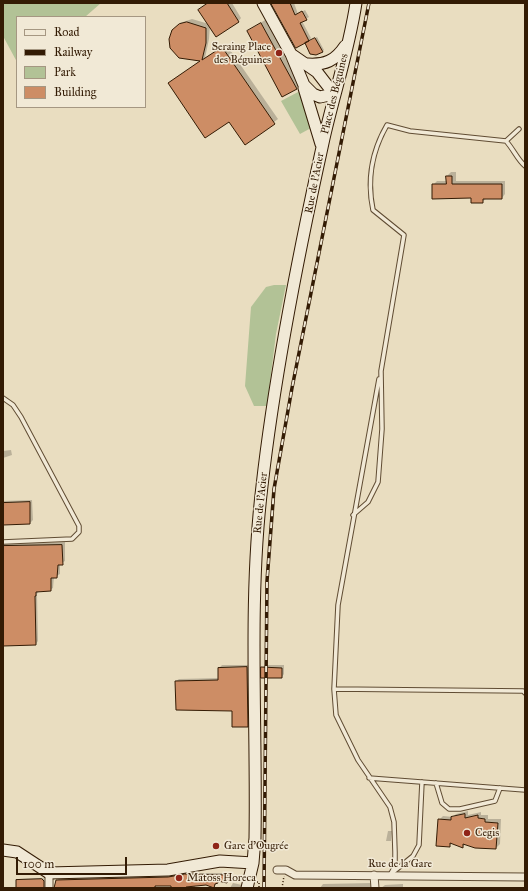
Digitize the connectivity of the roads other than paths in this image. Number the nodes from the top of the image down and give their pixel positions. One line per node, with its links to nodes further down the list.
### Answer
1 (262, 3): 4 (main road)
2 (356, 3): 3 (main road, Place des Béguines)
3 (349, 40): 5 (main road); 7 (main road, Place des Béguines)
4 (291, 54): 5 (main road); 6 (main road)
5 (308, 64): 7 (main road)
6 (304, 85): 7 (main road); 10 (main road)
7 (334, 94): 10 (main road, Place des Béguines)
8 (519, 129): 9 (lane)
9 (506, 141): 11 (lane); 12 (lane)
10 (322, 147): 24 (main road, Rue de l'Acier)
11 (525, 166)
12 (381, 371): 14 (lane); 14 (lane)
13 (3, 398): 15 (lane)
14 (353, 515): 16 (lane)
15 (3, 542)
16 (334, 689): 17 (lane); 18 (lane)
17 (525, 693)
18 (369, 778): 19 (lane); 28 (lane)
19 (422, 782): 20 (lane); 28 (lane)
20 (436, 783): 21 (lane); 21 (lane)
21 (500, 788): 22 (lane)
22 (525, 790)
23 (3, 850): 26 (main road)
24 (253, 863): 26 (main road); 31 (main road, Rue de l'Acier)
25 (277, 870): 27 (street, Rue de la Gare)
26 (49, 873): 30 (street)
27 (374, 875): 28 (street, Rue de la Gare); 32 (street)
28 (390, 875): 29 (street, Rue de la Gare)
29 (525, 877)
30 (49, 888)
31 (247, 888)
32 (375, 888)

